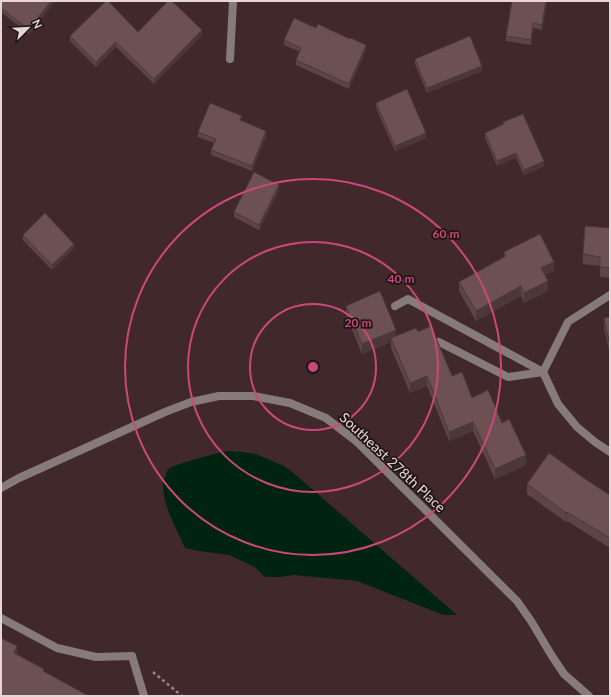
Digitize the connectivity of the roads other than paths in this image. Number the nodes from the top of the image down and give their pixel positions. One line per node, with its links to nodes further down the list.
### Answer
1 (233, 1): 2 (street)
2 (230, 60)
3 (610, 295): 6 (street)
4 (395, 306): 6 (street)
5 (439, 342): 6 (street)
6 (543, 372): 7 (street)
7 (610, 452)
8 (1, 488): 11 (street, Southeast 278th Place)
9 (1, 618): 10 (street)
10 (144, 696)
11 (590, 696)

